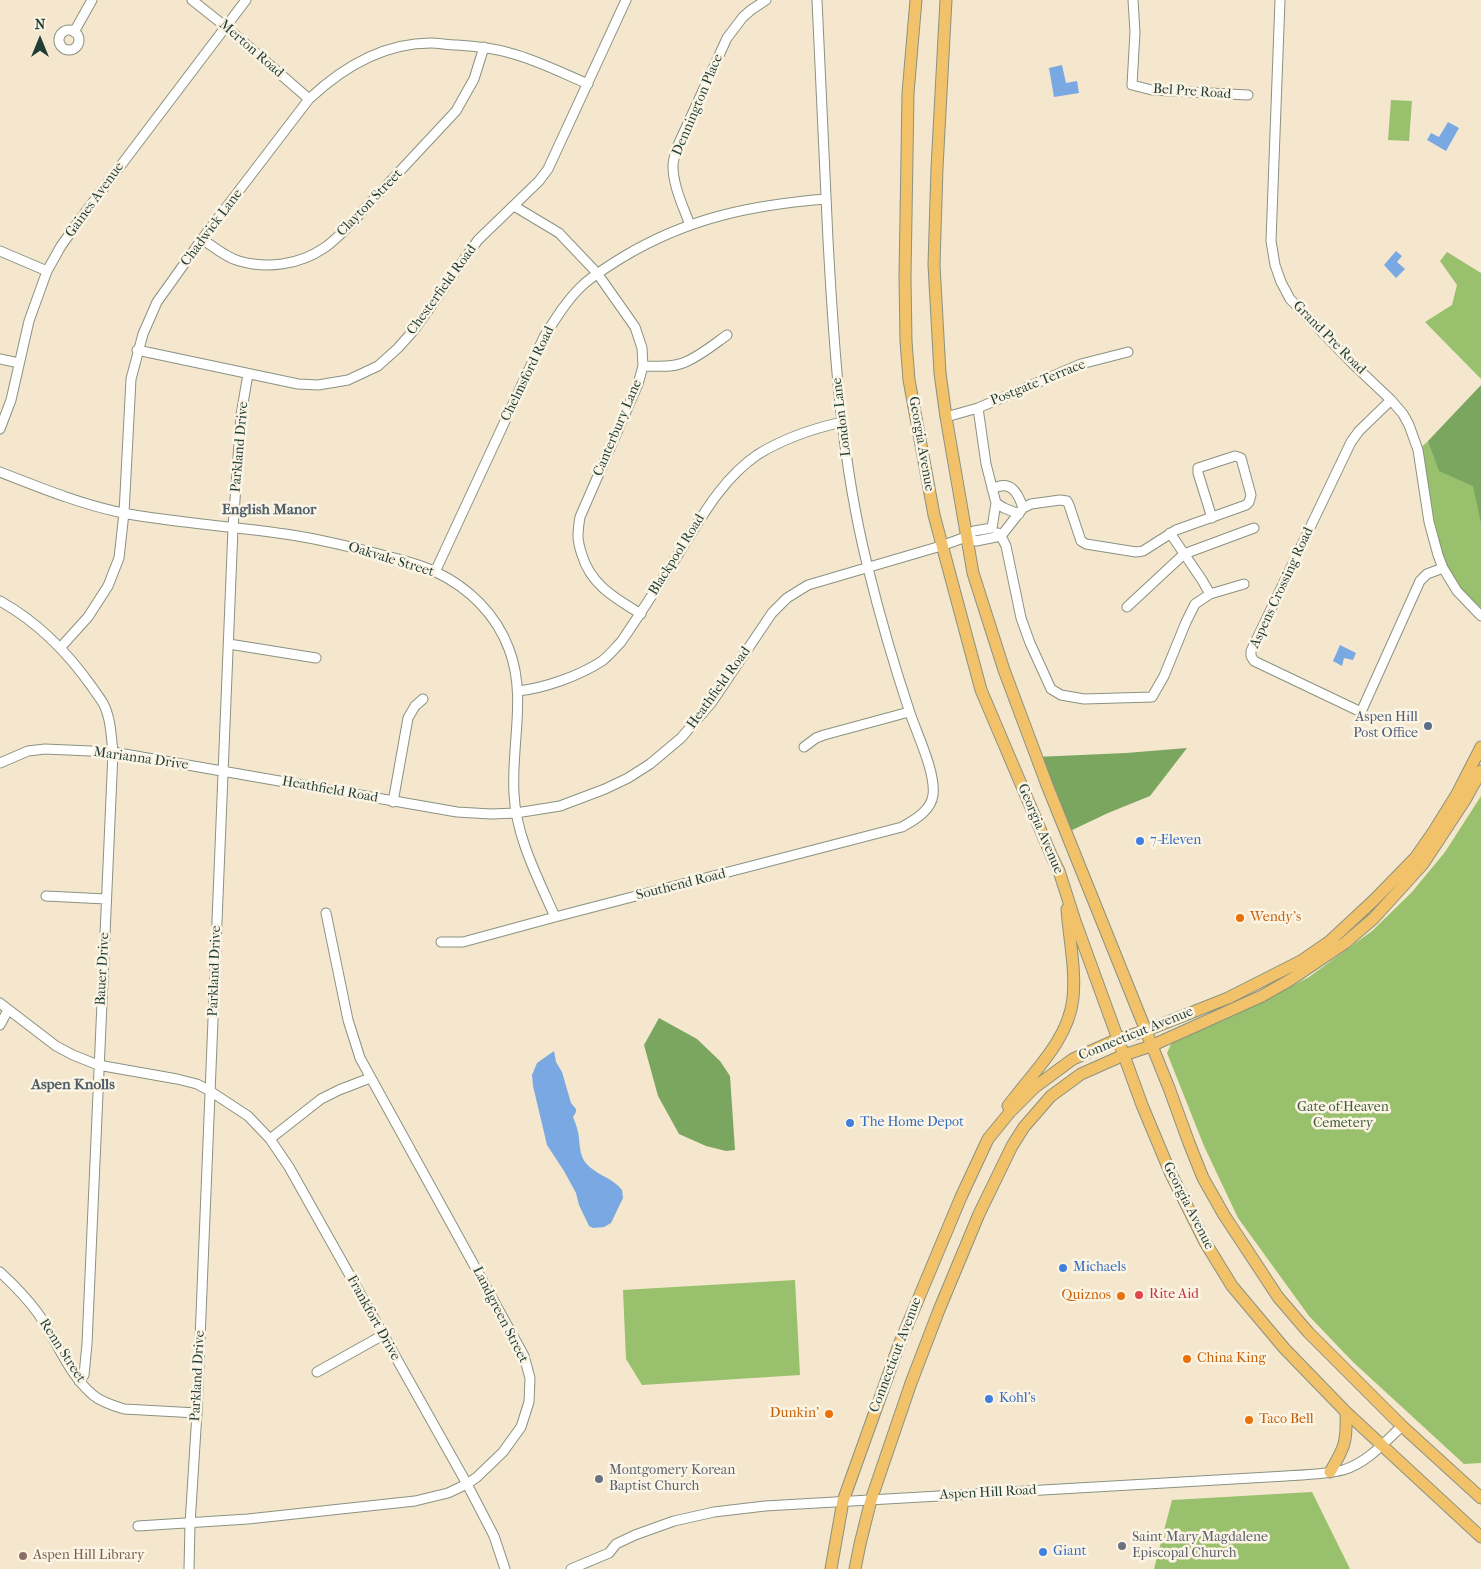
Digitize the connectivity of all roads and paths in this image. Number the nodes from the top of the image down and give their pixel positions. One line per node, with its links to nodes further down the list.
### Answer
1 (92, 0): 12 (street)
2 (192, 0): 11 (street, Merton Road)
3 (246, 0): 11 (street, Gaines Avenue)
4 (626, 0): 14 (street, Chesterfield Road)
5 (766, 0): 19 (street, Dennington Place)
6 (817, 0): 17 (street, London Lane)
7 (916, 0): 48 (main road, Georgia Avenue)
8 (946, 0): 33 (main road, Georgia Avenue)
9 (1133, 0): 15 (street, Bel Pre Road)
10 (1280, 0): 31 (street, Grand Pre Road)
11 (226, 27): 16 (street, Merton Road); 22 (street, Gaines Avenue)
12 (74, 32)
13 (484, 47): 14 (street, Chadwick Lane); 16 (street, Chadwick Lane); 20 (street, Clayton Street)
14 (588, 84): 18 (street, Chesterfield Road)
15 (1248, 95)
16 (309, 99): 20 (street, Chadwick Lane)
17 (826, 199): 19 (street, Chelmsford Road); 34 (street, London Lane)
18 (514, 206): 23 (street, Canterbury Lane); 30 (street, Chesterfield Road)
19 (690, 225): 23 (street, Chelmsford Road)
20 (202, 239): 25 (street, Chadwick Lane)
21 (0, 252): 22 (street)
22 (47, 271): 28 (street, Gaines Avenue)
23 (597, 273): 29 (street, Canterbury Lane); 52 (street, Chelmsford Road)
24 (727, 335): 29 (street)
25 (138, 350): 30 (street, Chesterfield Road); 40 (street, Chadwick Lane)
26 (1128, 352): 32 (street, Postgate Terrace)
27 (0, 358): 28 (street)
28 (19, 363): 35 (street, Gaines Avenue)
29 (643, 366): 57 (street, Canterbury Lane)
30 (248, 374): 42 (street, Parkland Drive)
31 (1391, 400): 51 (street, Grand Pre Road); 51 (street, Aspens Crossing Road)
32 (978, 408): 33 (street, Postgate Terrace); 37 (street, Postgate Terrace)
33 (946, 417): 47 (main road, Georgia Avenue)
34 (842, 422): 50 (street, London Lane); 57 (street, Blackpool Road)
35 (0, 429)
36 (0, 472): 40 (street, Oakvale Street)
37 (992, 489): 38 (street, Postgate Terrace); 39 (street)
38 (996, 503): 39 (street); 43 (street, Postgate Terrace)
39 (1021, 511): 45 (street); 46 (street)
40 (124, 513): 42 (street, Oakvale Street); 60 (street, Chadwick Lane)
41 (1212, 518): 41 (street); 45 (street)
42 (233, 528): 52 (street, Oakvale Street); 59 (street, Parkland Drive)
43 (992, 528): 46 (street); 47 (street)
44 (1254, 528): 49 (street)
45 (1170, 534): 49 (street)
46 (1001, 536): 47 (street); 54 (street)
47 (966, 537): 48 (street, Heathfield Road); 83 (main road, Georgia Avenue)
48 (941, 546): 50 (street, Heathfield Road); 74 (main road, Georgia Avenue)
49 (1184, 554): 54 (street); 56 (street)
50 (868, 567): 64 (street, London Lane); 72 (street, Heathfield Road)
51 (1443, 568): 58 (street, Grand Pre Road)
52 (435, 572): 62 (street, Oakvale Street)
53 (1244, 584): 54 (street)
54 (1210, 594)
55 (0, 601): 60 (street, Bauer Drive)
56 (1127, 607)
57 (641, 614): 62 (street, Blackpool Road)
58 (1481, 616)
59 (229, 644): 61 (street); 70 (street, Parkland Drive)
60 (60, 648): 67 (street, Bauer Drive)
61 (316, 658)
62 (518, 692): 72 (street, Oakvale Street)
63 (423, 700): 71 (street)
64 (909, 712): 65 (street); 73 (street, London Lane)
65 (804, 747)
66 (1481, 747): 83 (main road, Connecticut Avenue)
67 (113, 752): 68 (street, Marianna Drive); 70 (street, Marianna Drive); 76 (street, Bauer Drive)
68 (0, 763)
69 (1481, 771): 85 (main road, Connecticut Avenue)
70 (224, 772): 71 (street, Heathfield Road); 89 (street, Parkland Drive)
71 (393, 802): 72 (street, Heathfield Road)
72 (516, 813): 78 (street, Oakvale Street)
73 (918, 817): 78 (street, Southend Road)
74 (1065, 888): 84 (main road, Georgia Avenue); 91 (main road)
75 (46, 896): 76 (street)
76 (106, 899): 87 (street, Bauer Drive)
77 (326, 913): 88 (street, Landgreen Street)
78 (554, 917): 79 (street, Southend Road)
79 (441, 942)
80 (0, 1003): 81 (street, Frankfort Drive)
81 (8, 1010): 82 (street); 87 (street, Frankfort Drive)
82 (0, 1025)
83 (1145, 1031): 84 (main road, Connecticut Avenue); 85 (main road, Georgia Avenue)
84 (1118, 1039): 86 (main road, Georgia Avenue); 91 (main road, Connecticut Avenue)
85 (1151, 1046): 86 (main road, Connecticut Avenue); 98 (main road, Georgia Avenue)
86 (1124, 1055): 96 (main road, Georgia Avenue); 103 (main road, Connecticut Avenue)
87 (98, 1065): 89 (street, Frankfort Drive); 95 (street, Bauer Drive)
88 (370, 1078): 90 (street); 101 (street, Landgreen Street)
89 (210, 1091): 90 (street, Frankfort Drive); 97 (street, Parkland Drive)
90 (270, 1139): 93 (street, Frankfort Drive)
91 (988, 1139): 104 (main road, Connecticut Avenue)
92 (0, 1272): 95 (street, Renn Street)
93 (383, 1335): 94 (street); 101 (street, Frankfort Drive)
94 (317, 1372)
95 (79, 1381): 97 (street, Renn Street)
96 (1346, 1412): 99 (main road, Georgia Avenue); 100 (main road)
97 (197, 1413): 105 (street, Parkland Drive)
98 (1402, 1426): 99 (street, Aspen Hill Road); 102 (main road, Georgia Avenue)
99 (1381, 1446): 100 (street, Aspen Hill Road); 107 (main road, Georgia Avenue)
100 (1330, 1472): 103 (street, Aspen Hill Road)
101 (467, 1484): 105 (street, Landgreen Street); 109 (street, Frankfort Drive)
102 (1481, 1498)
103 (871, 1500): 104 (street, Aspen Hill Road); 112 (main road, Connecticut Avenue)
104 (843, 1501): 110 (street, Aspen Hill Road); 111 (main road, Connecticut Avenue)
105 (190, 1524): 106 (street, Landgreen Street); 108 (street, Parkland Drive)
106 (138, 1526)
107 (1480, 1535)
108 (189, 1569)
109 (505, 1569)
110 (571, 1569)
111 (831, 1569)
112 (856, 1569)

